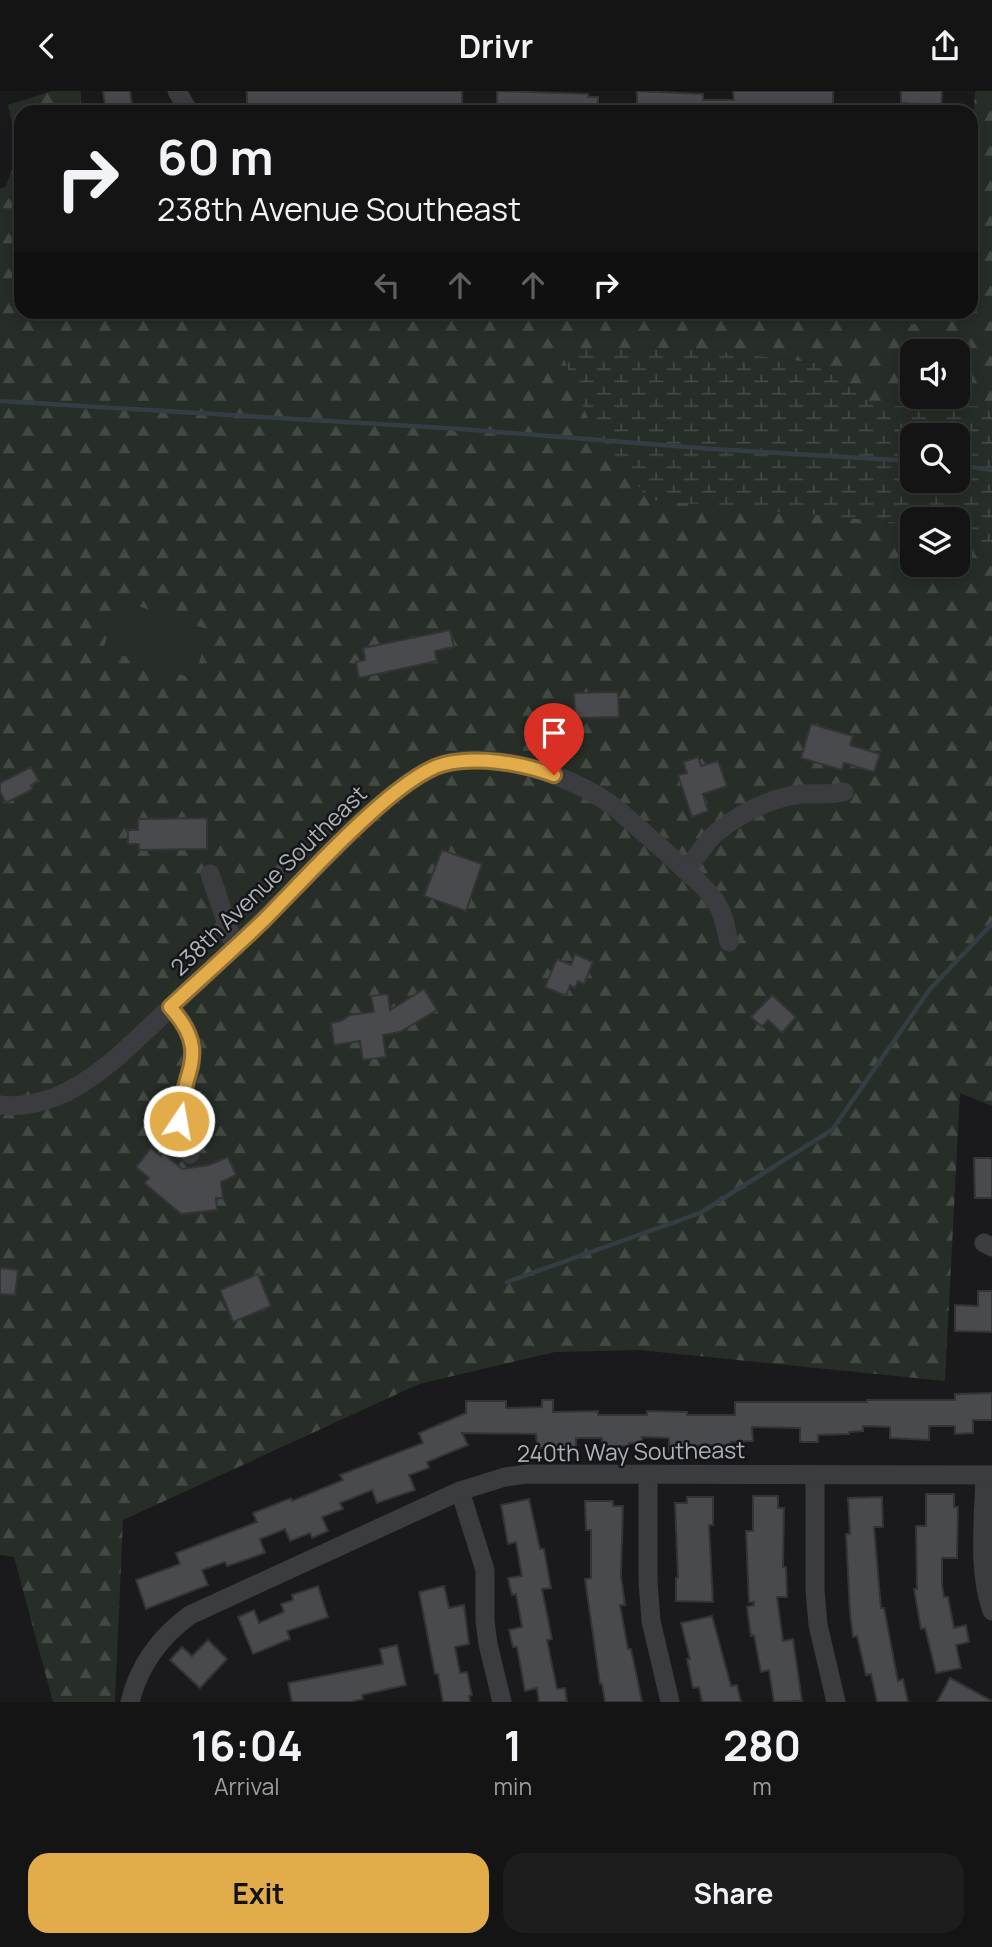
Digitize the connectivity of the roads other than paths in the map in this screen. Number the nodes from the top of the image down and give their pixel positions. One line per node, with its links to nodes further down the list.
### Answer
1 (844, 792): 2 (street)
2 (685, 870): 4 (street, 238th Avenue Southeast); 5 (street, 238th Avenue Southeast)
3 (210, 874): 5 (street)
4 (729, 942)
5 (235, 948): 6 (street, 238th Avenue Southeast)
6 (170, 1007): 7 (street, 238th Avenue Southeast); 8 (street)
7 (0, 1105)
8 (190, 1154)
9 (648, 1473): 10 (street, 240th Way Southeast); 12 (street, 240th Way Southeast); 16 (street)
10 (814, 1475): 11 (street, 240th Way Southeast); 17 (street)
11 (988, 1475): 13 (street)
12 (460, 1491): 14 (street, 240th Way Southeast); 15 (street)
13 (992, 1611)
14 (130, 1702)
15 (502, 1702)
16 (670, 1702)
17 (836, 1702)

